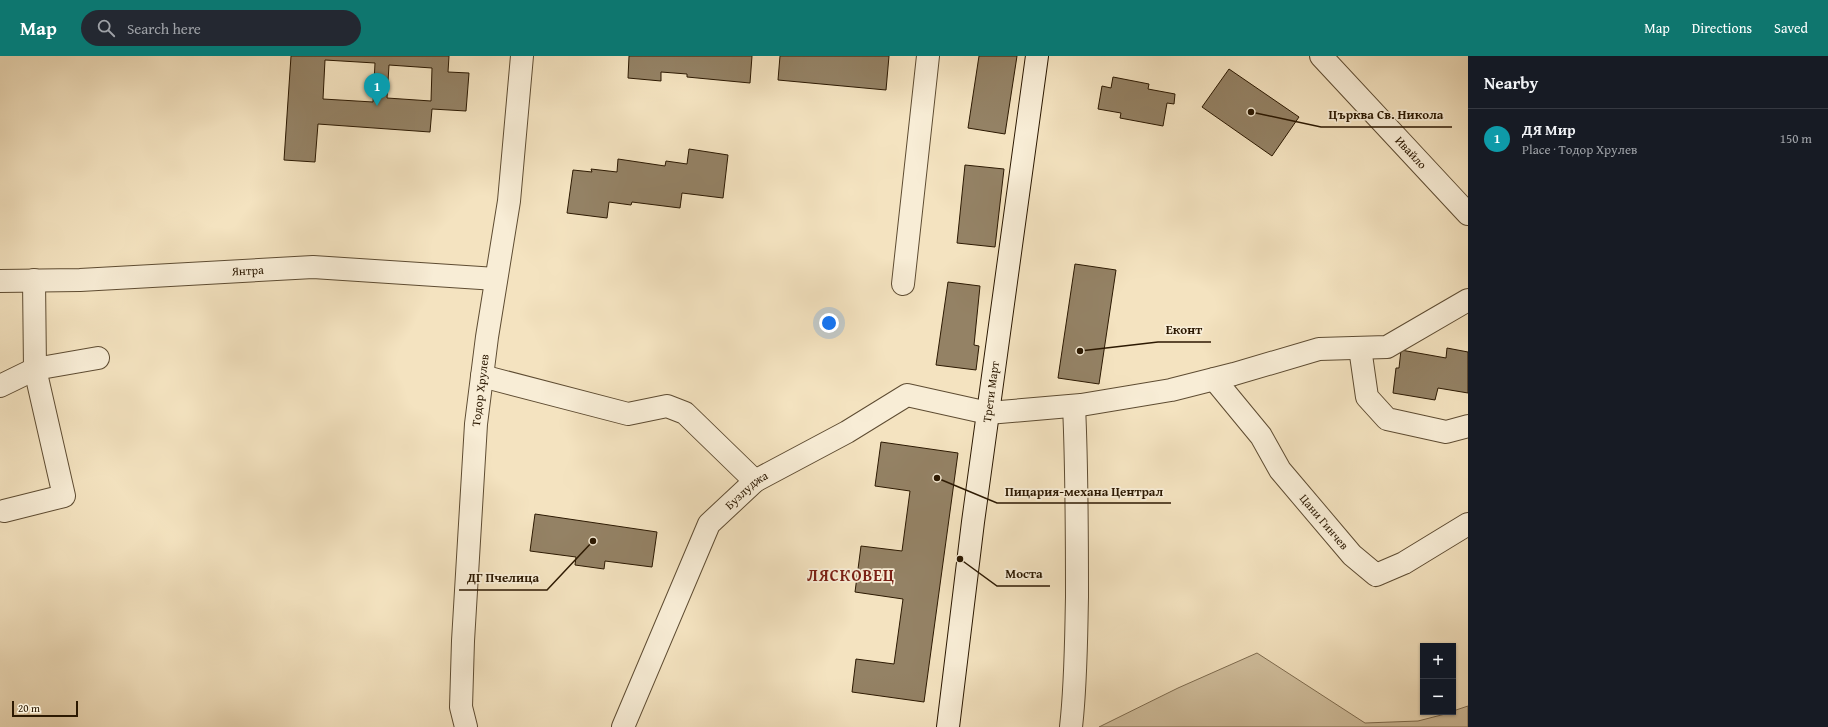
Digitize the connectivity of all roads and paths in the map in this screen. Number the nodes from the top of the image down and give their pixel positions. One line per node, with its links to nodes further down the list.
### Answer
1 (522, 56): 6 (street, Тодор Хрулев)
2 (928, 56): 9 (street)
3 (1037, 56): 18 (street, Трети Март)
4 (1321, 56): 5 (street, Ивайло)
5 (1468, 214)
6 (496, 279): 7 (street, Янтра); 14 (street, Тодор Хрулев)
7 (34, 280): 8 (street, Янтра); 13 (street)
8 (0, 281)
9 (903, 284)
10 (1468, 300): 11 (street)
11 (1360, 348): 15 (street); 19 (street)
12 (98, 358): 13 (street)
13 (35, 369): 16 (street); 21 (street)
14 (482, 376): 20 (street); 23 (street, Тодор Хрулев)
15 (1214, 379): 17 (street); 22 (street, Цани Гинчев)
16 (0, 386)
17 (1074, 406): 18 (street); 26 (street)
18 (988, 413): 20 (street, Бузлуджа); 25 (street, Трети Март)
19 (1468, 426)
20 (755, 481): 24 (street, Бузлуджа)
21 (4, 511)
22 (1468, 524)
23 (466, 727)
24 (623, 727)
25 (948, 727)
26 (1071, 727)

